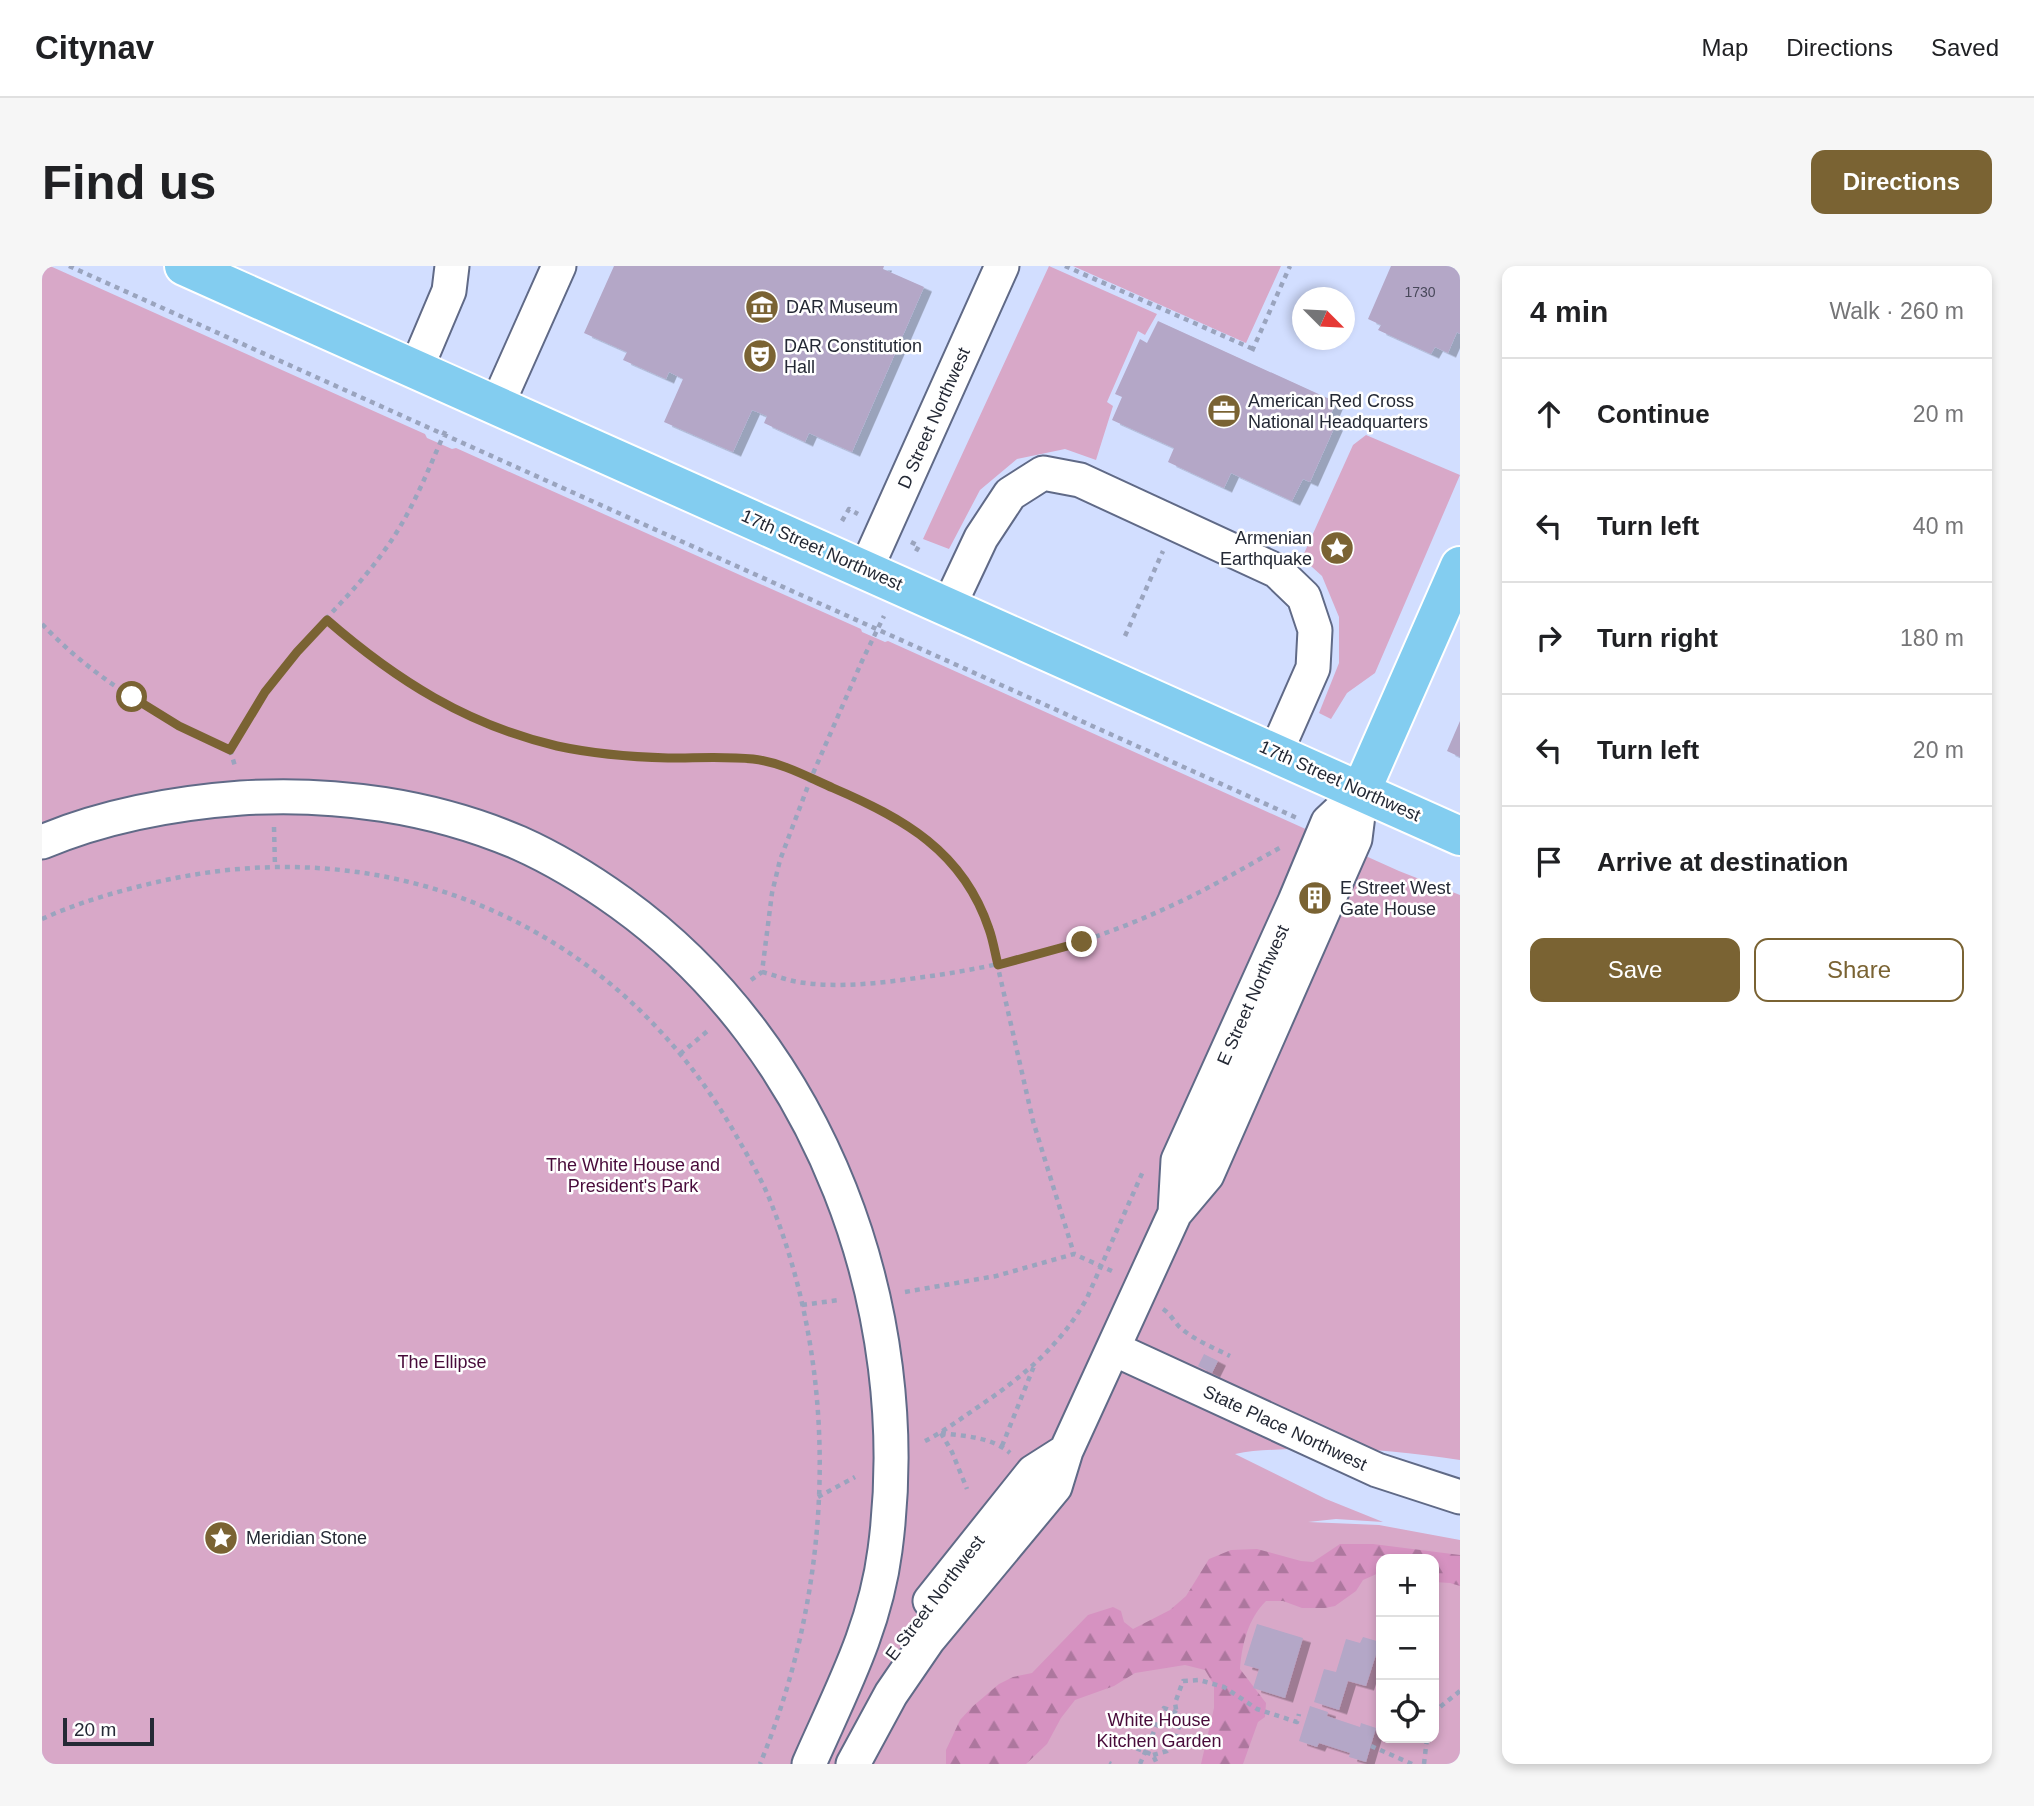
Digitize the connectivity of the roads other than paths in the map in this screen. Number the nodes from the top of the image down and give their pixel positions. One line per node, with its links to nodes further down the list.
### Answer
1 (184, 266): 5 (main road, 17th Street Northwest)
2 (453, 266): 5 (street)
3 (559, 266): 6 (street)
4 (1002, 266): 8 (street, D Street Northwest)
5 (416, 369): 6 (main road, 17th Street Northwest)
6 (497, 405): 8 (main road, 17th Street Northwest)
7 (1460, 566): 11 (main road, E Street Northwest)
8 (866, 569): 9 (main road, 17th Street Northwest)
9 (949, 606): 10 (main road, 17th Street Northwest); 10 (street)
10 (1276, 752): 11 (main road, 17th Street Northwest)
11 (1361, 791): 12 (main road, 17th Street Northwest); 14 (street, E Street Northwest)
12 (1460, 836)
13 (42, 842): 17 (street)
14 (1114, 1349): 15 (street, E Street Northwest); 16 (street, State Place Northwest)
15 (1066, 1451): 18 (street, E Street Northwest); 19 (street, E Street Northwest)
16 (1460, 1497)
17 (809, 1764)
18 (828, 1764)
19 (853, 1764)

